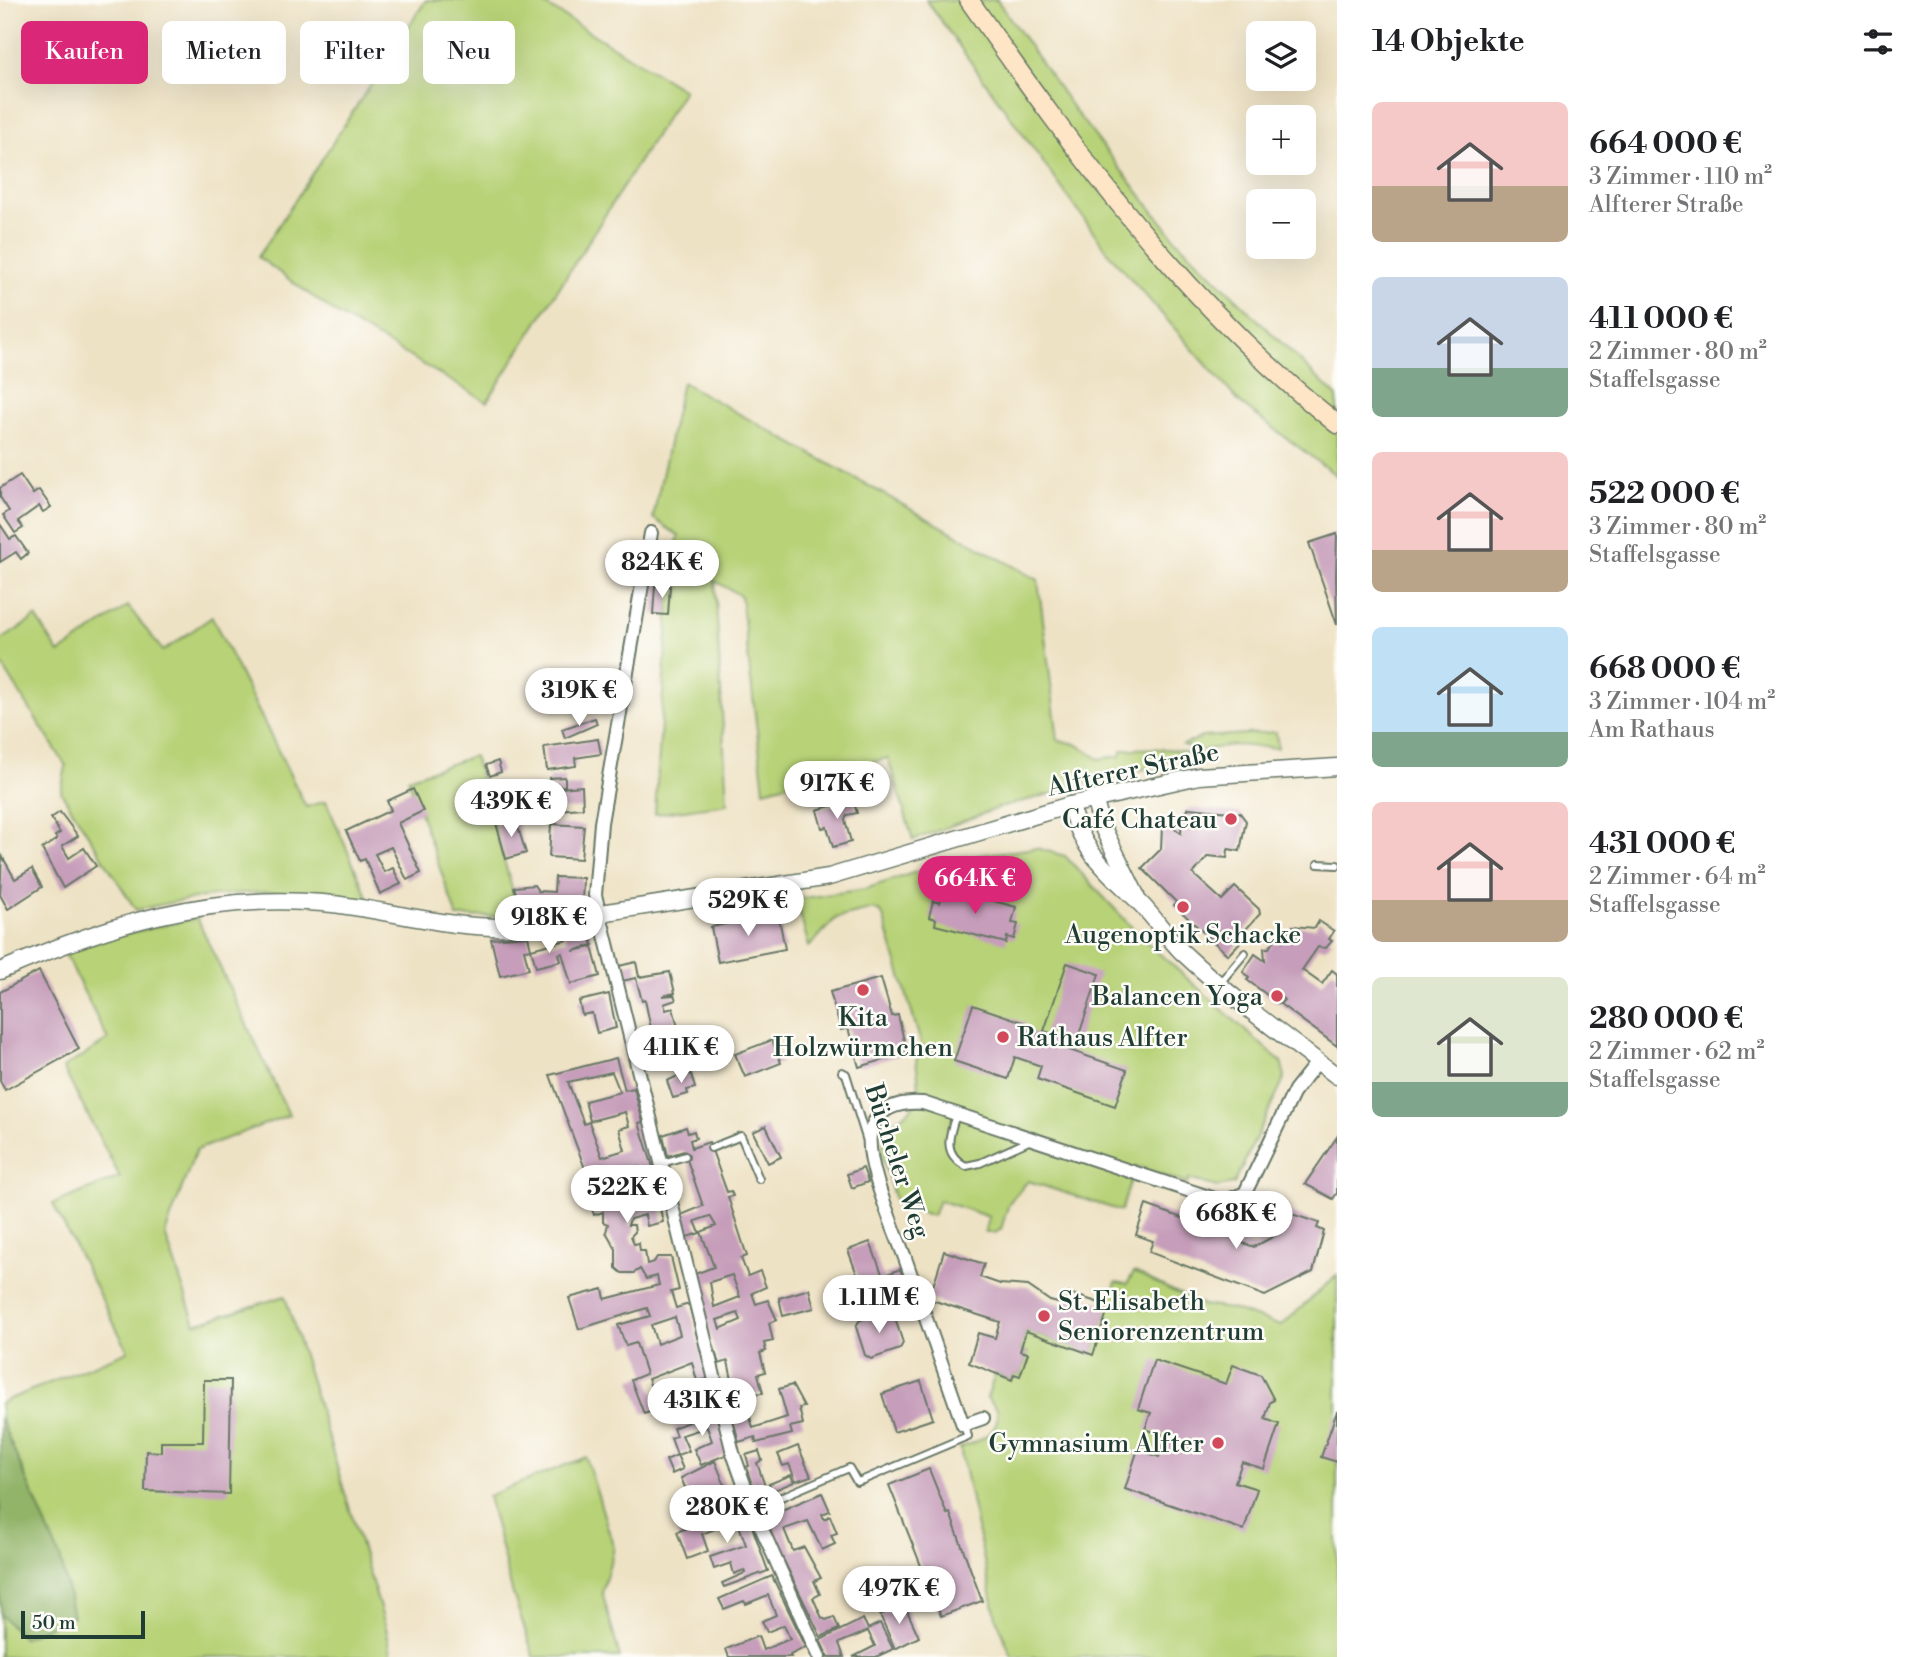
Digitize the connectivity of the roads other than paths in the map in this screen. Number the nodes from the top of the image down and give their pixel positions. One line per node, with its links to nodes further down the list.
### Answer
1 (969, 0): 2 (main road)
2 (1337, 425)
3 (651, 533): 10 (street)
4 (1337, 766): 5 (street, Alfterer Straße)
5 (1094, 799): 6 (street, Alfterer Straße); 9 (street)
6 (1070, 805): 9 (street); 10 (street, Alfterer Straße)
7 (1318, 864): 8 (lane)
8 (1337, 866)
9 (1140, 903): 13 (street)
10 (601, 913): 12 (street, Alfterer Straße); 22 (street)
11 (1245, 953): 13 (lane)
12 (0, 971)
13 (1219, 984): 14 (street)
14 (1318, 1061): 16 (street); 18 (street)
15 (842, 1072): 20 (lane, Bücheler Weg)
16 (1337, 1076)
17 (956, 1115): 18 (street); 18 (lane); 20 (street)
18 (1031, 1140)
19 (711, 1148): 23 (lane)
20 (870, 1150): 25 (street, Bücheler Weg)
21 (685, 1156): 22 (lane)
22 (663, 1163): 26 (street)
23 (759, 1179)
24 (983, 1418): 25 (street)
25 (963, 1425): 26 (lane)
26 (753, 1509): 27 (street)
27 (819, 1657)

